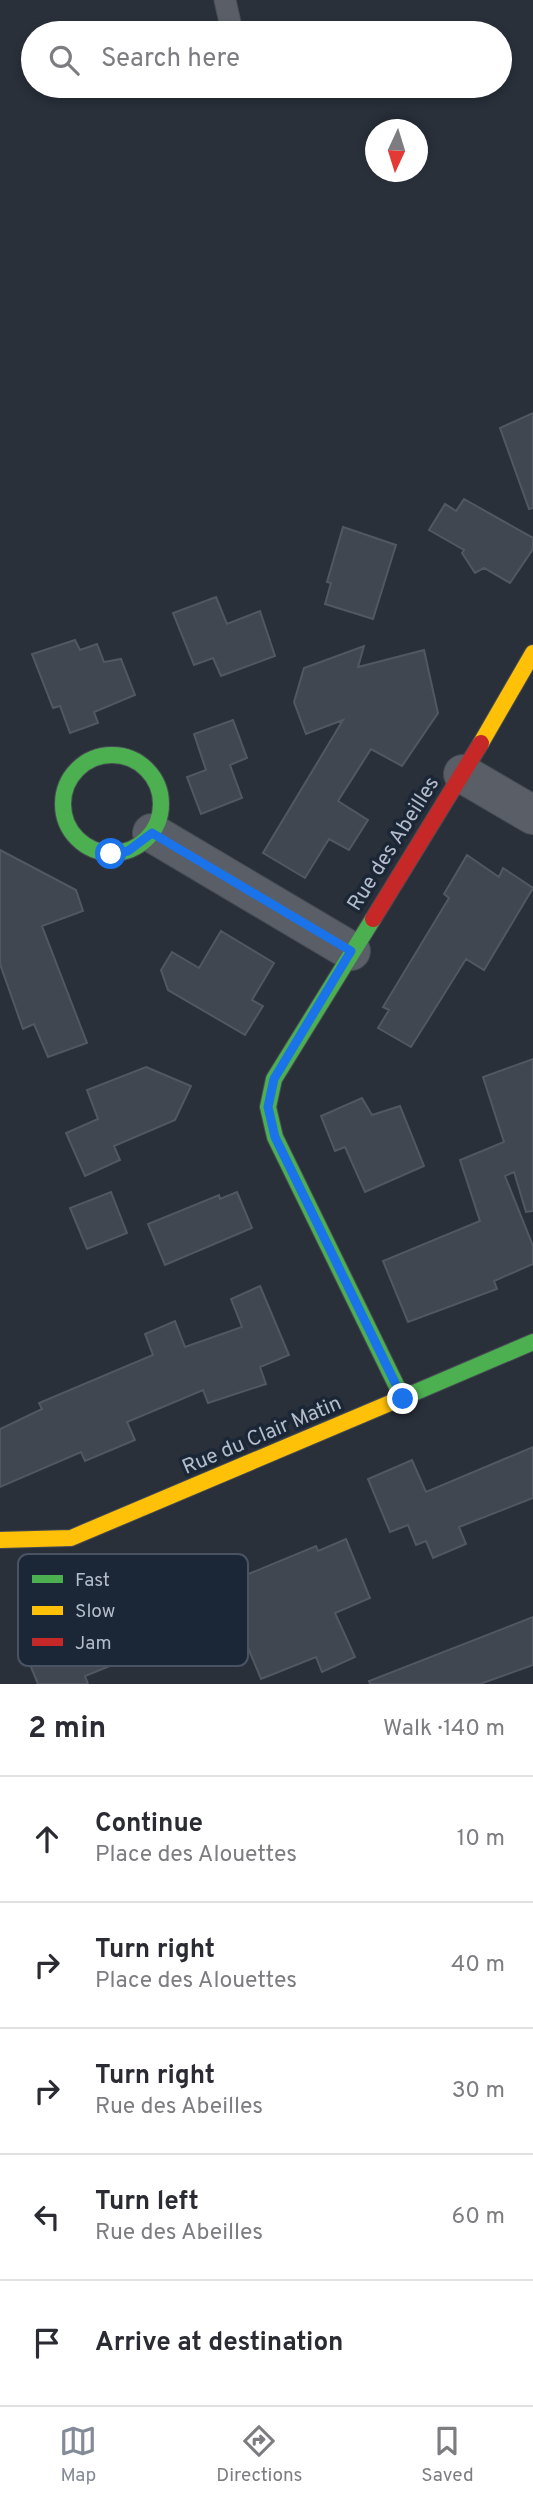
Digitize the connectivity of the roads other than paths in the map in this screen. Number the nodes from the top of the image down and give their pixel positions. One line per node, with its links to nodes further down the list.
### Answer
1 (225, 0): 2 (lane)
2 (230, 21)
3 (533, 653): 4 (street, Rue des Abeilles)
4 (463, 774): 5 (street); 7 (street, Rue des Abeilles)
5 (533, 815)
6 (152, 833): 6 (street); 7 (street)
7 (351, 951): 9 (street, Rue des Abeilles)
8 (533, 1342): 9 (street, Rue du Clair Matin)
9 (403, 1399): 10 (street, Rue du Clair Matin)
10 (0, 1540)

